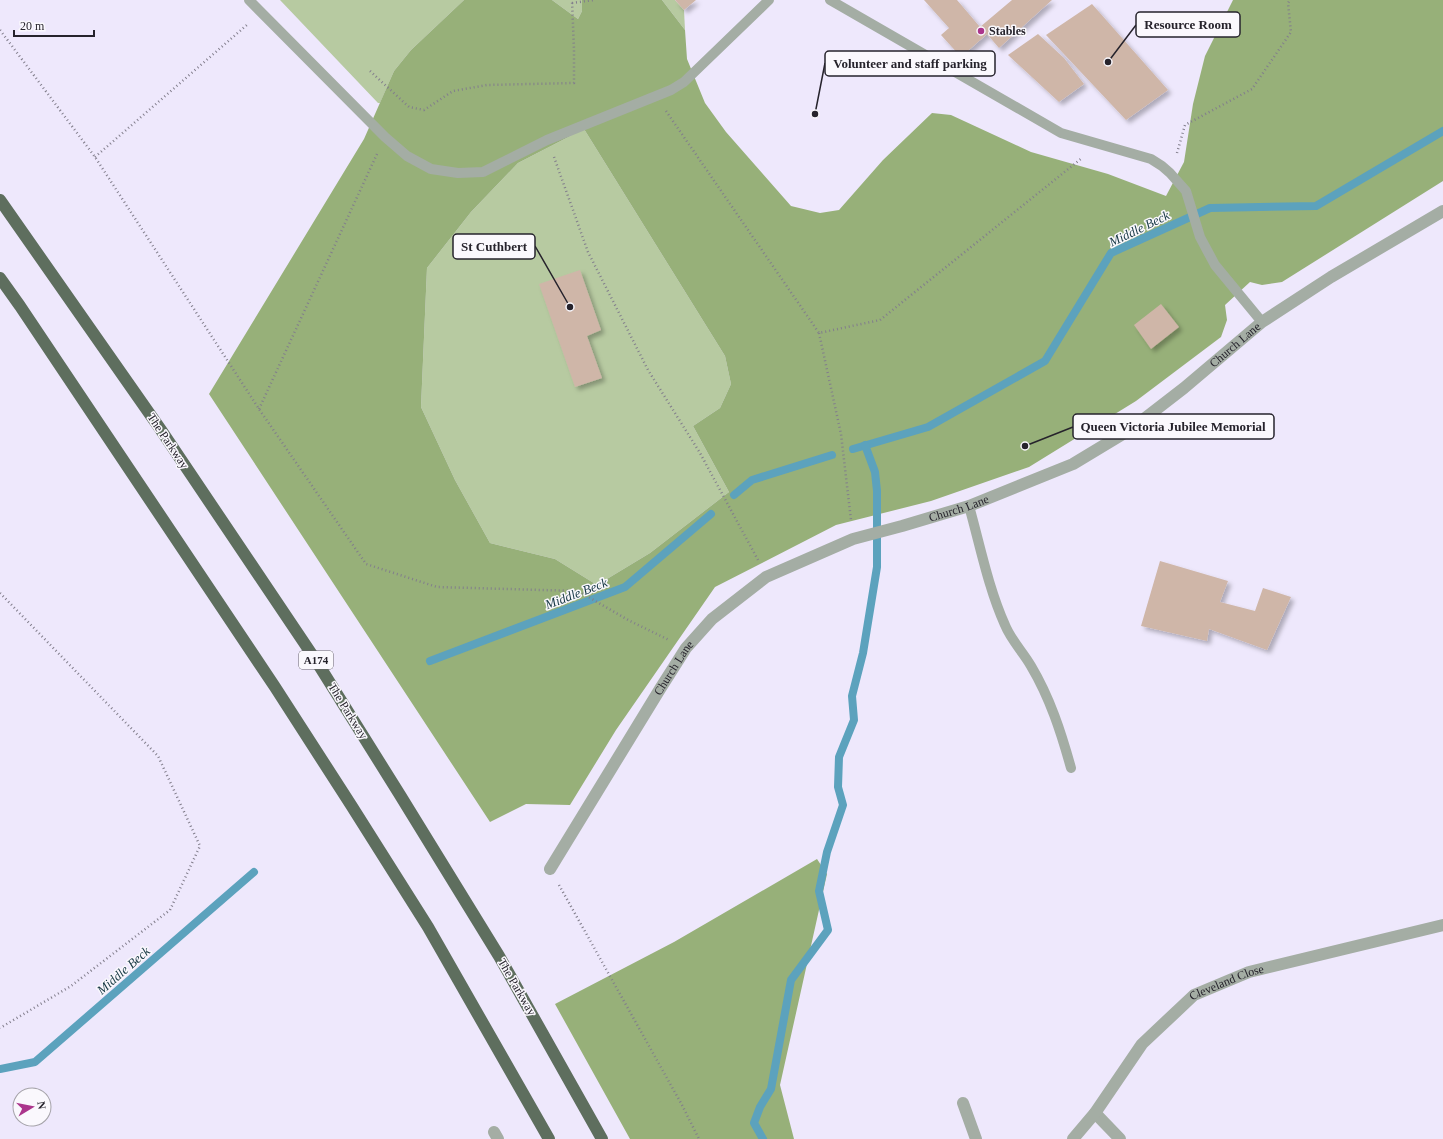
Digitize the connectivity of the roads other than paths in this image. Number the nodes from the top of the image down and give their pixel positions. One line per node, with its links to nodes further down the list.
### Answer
1 (249, 0): 2 (lane)
2 (769, 0)
3 (830, 0): 7 (lane)
4 (0, 200): 15 (highway, The Parkway / A174)
5 (1441, 216): 7 (street, Church Lane)
6 (0, 278): 14 (highway)
7 (1262, 322): 8 (street, Church Lane)
8 (969, 506): 9 (lane); 10 (street, Church Lane)
9 (1071, 768)
10 (550, 869)
11 (1443, 925): 13 (street, Cleveland Close)
12 (963, 1103): 16 (street)
13 (1095, 1113): 17 (street, Cleveland Close); 18 (street)
14 (549, 1139)
15 (602, 1139)
16 (976, 1139)
17 (1072, 1139)
18 (1120, 1139)

